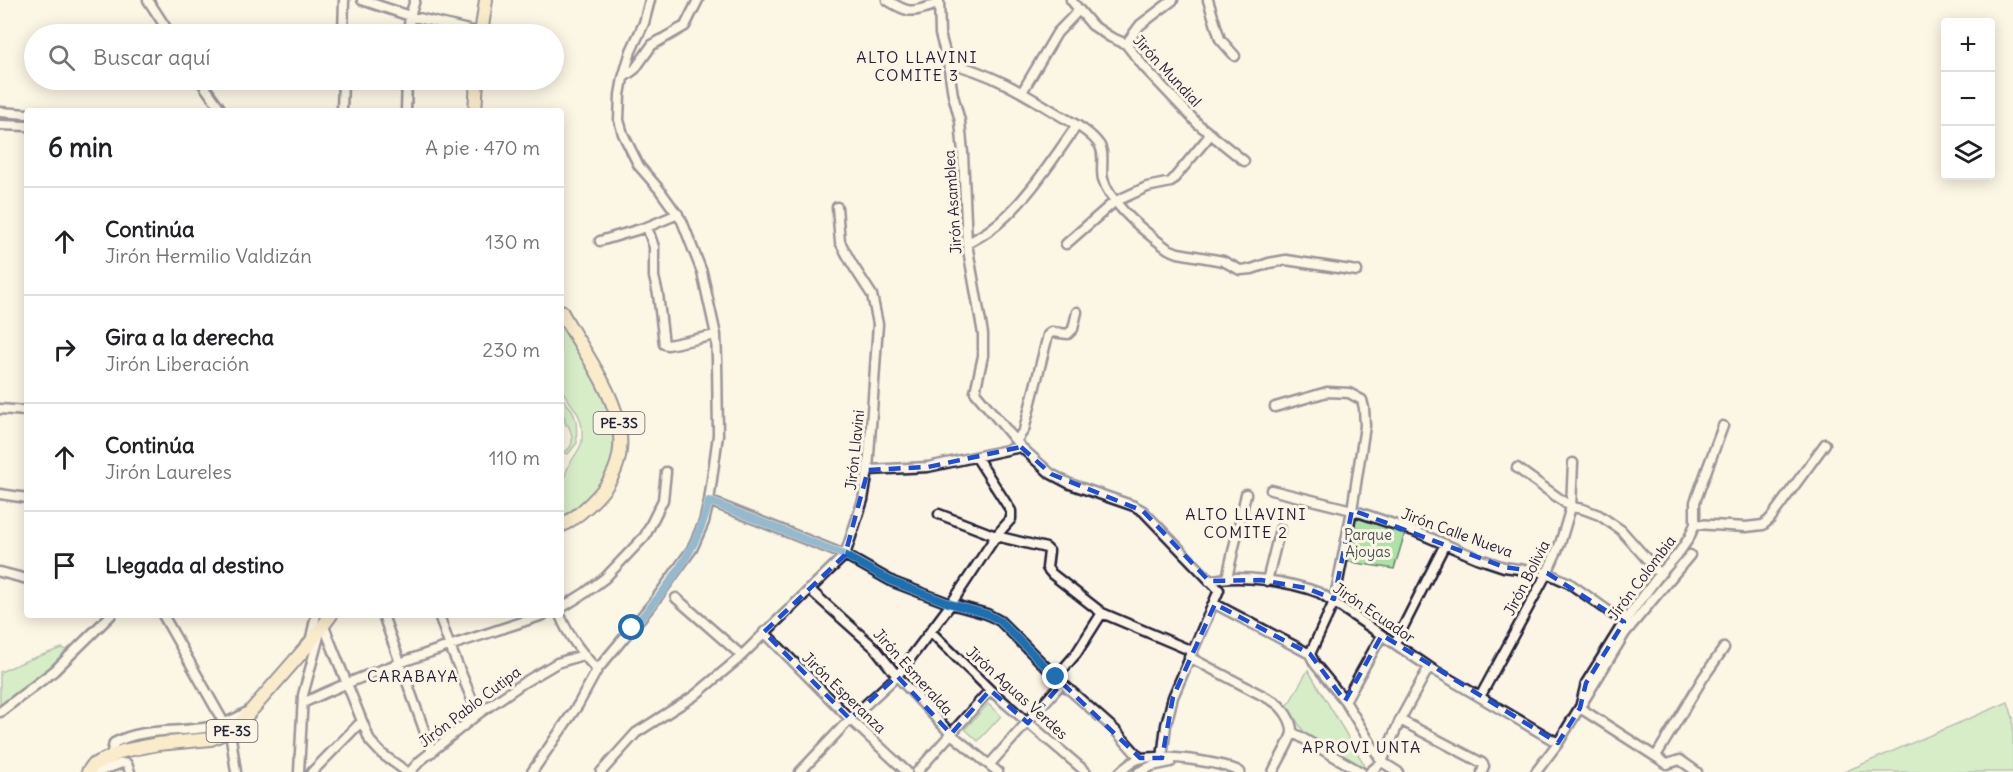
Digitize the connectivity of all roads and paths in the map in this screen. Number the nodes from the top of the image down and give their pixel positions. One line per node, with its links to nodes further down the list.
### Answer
1 (148, 0): 15 (street)
2 (344, 0): 16 (street)
3 (362, 0): 14 (street)
4 (415, 0): 14 (street)
5 (486, 0): 19 (highway)
6 (650, 0): 23 (street)
7 (698, 0): 23 (street)
8 (887, 0): 12 (street)
9 (1071, 0): 13 (street, Jirón Mundial)
10 (1173, 0): 20 (street)
11 (1208, 0): 21 (street)
12 (938, 2): 22 (street, Jirón Asamblea)
13 (1079, 10): 20 (street, Jirón Mundial); 28 (street)
14 (410, 16): 17 (street); 18 (street)
15 (164, 24)
16 (343, 24)
17 (409, 24)
18 (442, 24)
19 (482, 24)
20 (1126, 44): 38 (street, Jirón Mundial)
21 (1235, 56)
22 (948, 63): 28 (street); 45 (street, Jirón Asamblea)
23 (623, 78): 42 (street)
24 (207, 90): 29 (street)
25 (343, 90): 30 (street)
26 (407, 90): 31 (street)
27 (476, 90): 32 (highway)
28 (1022, 92): 36 (street)
29 (220, 108)
30 (342, 108)
31 (406, 108)
32 (475, 108)
33 (0, 112): 34 (street)
34 (24, 114)
35 (0, 125): 37 (street)
36 (1077, 125): 40 (street); 45 (street)
37 (24, 126)
38 (1211, 134): 39 (street, Jirón Mundial); 40 (street)
39 (1244, 160)
40 (1114, 202): 46 (street); 47 (street)
41 (837, 207): 60 (street, Jirón Llavini)
42 (678, 214): 43 (street); 50 (street)
43 (647, 227): 44 (street); 50 (street)
44 (600, 241)
45 (967, 244): 55 (street, Jirón Asamblea)
46 (1066, 244)
47 (1357, 271)
48 (1077, 312): 55 (street)
49 (564, 316): 70 (highway, PE-3S)
50 (716, 335): 66 (street)
51 (1275, 407): 68 (street)
52 (0, 409): 53 (street)
53 (24, 411)
54 (1723, 426): 71 (street, Jirón Colombia)
55 (1018, 444): 57 (street); 82 (street)
56 (1825, 444): 71 (street)
57 (977, 458): 60 (street); 73 (street)
58 (1573, 463): 67 (street, Jirón Bolivia)
59 (1517, 468): 67 (street)
60 (868, 470): 75 (street, Jirón Llavini)
61 (666, 472): 89 (street)
62 (1271, 490): 68 (street, Jirón Calle Nueva)
63 (0, 494): 65 (street)
64 (1246, 494): 81 (street)
65 (24, 498)
66 (709, 501): 75 (street); 111 (street)
67 (1571, 507): 78 (street, Jirón Bolivia); 79 (street)
68 (1352, 510): 74 (street, Jirón Calle Nueva); 86 (street)
69 (939, 514): 73 (street)
70 (564, 524)
71 (1695, 524): 79 (street, Jirón Colombia)
72 (1280, 529): 83 (street)
73 (996, 536): 87 (street); 90 (street)
74 (1445, 543): 78 (street, Jirón Calle Nueva); 102 (street)
75 (844, 555): 84 (street, Jirón Llavini); 87 (street)
76 (1690, 555): 119 (street, Jirón Colombia)
77 (0, 572): 80 (street)
78 (1547, 573): 98 (street, Jirón Calle Nueva); 116 (street, Jirón Bolivia)
79 (1660, 574): 98 (street, Jirón Colombia)
80 (24, 578)
81 (1227, 578): 82 (street, Jirón Ecuador); 83 (street, Jirón Ecuador)
82 (1209, 581): 88 (street)
83 (1267, 581): 86 (street, Jirón Ecuador)
84 (809, 589): 99 (street, Jirón Llavini); 112 (street, Jirón Esmeralda)
85 (676, 598): 108 (street)
86 (1334, 602): 101 (street, Jirón Ecuador); 106 (street)
87 (951, 604): 100 (street); 113 (street)
88 (1215, 604): 105 (street); 106 (street)
89 (564, 606)
90 (1102, 613): 105 (street); 113 (street)
91 (108, 618): 120 (street)
92 (166, 618): 126 (street)
93 (324, 618): 114 (street); 118 (street); 126 (highway, PE-3S)
94 (384, 618): 109 (street)
95 (440, 618): 103 (street)
96 (534, 618): 103 (street)
97 (561, 618): 107 (street)
98 (1624, 622): 119 (street, Jirón Colombia)
99 (764, 632): 108 (street, Jirón Llavini); 122 (street, Jirón Esperanza)
100 (931, 632): 112 (street); 115 (street, Jirón Aguas Verdes)
101 (1382, 634): 102 (street, Jirón Ecuador); 117 (street)
102 (1395, 643): 110 (street, Jirón Ecuador)
103 (449, 645): 109 (street); 121 (street)
104 (1724, 648): 131 (street)
105 (1191, 654): 127 (street); 133 (street)
106 (1311, 654): 117 (street)
107 (584, 655): 111 (street); 121 (street, Jirón Pablo Cutipa)
108 (741, 655): 148 (street, Jirón Llavini)
109 (399, 662): 114 (street); 130 (street)
110 (1429, 667): 116 (street, Jirón Ecuador); 123 (street)
111 (597, 670): 147 (street)
112 (897, 676): 122 (street); 128 (street, Jirón Esmeralda)
113 (1059, 680): 125 (street); 132 (street)
114 (345, 682): 118 (street); 124 (street)
115 (990, 690): 125 (street, Jirón Aguas Verdes); 128 (street)
116 (1480, 697): 129 (street, Jirón Ecuador)
117 (1345, 701): 135 (street)
118 (303, 703): 139 (street)
119 (1580, 708): 129 (street, Jirón Colombia); 131 (street)
120 (0, 712)
121 (478, 714): 130 (street, Jirón Pablo Cutipa)
122 (850, 719): 149 (street); 150 (street, Jirón Esperanza)
123 (1400, 720): 135 (street); 138 (street)
124 (362, 721): 145 (street); 146 (street)
125 (1028, 723): 136 (street); 153 (street, Jirón Aguas Verdes)
126 (227, 727): 141 (highway, PE-3S); 144 (street)
127 (1292, 732): 157 (street); 158 (street)
128 (951, 734): 136 (street, Jirón Esmeralda); 151 (street)
129 (1558, 743): 160 (street, Jirón Colombia)
130 (432, 752): 146 (street, Jirón Pablo Cutipa)
131 (1656, 756): 137 (street)
132 (1140, 758): 133 (street); 154 (street)
133 (1162, 758): 134 (street)
134 (1180, 759): 155 (street); 156 (street)
135 (1382, 762): 140 (street); 159 (street)
136 (990, 764): 152 (street, Jirón Esmeralda)
137 (1667, 764): 161 (street); 162 (street)
138 (1482, 767)
139 (299, 771)
140 (1373, 771)
141 (88, 772)
142 (98, 772): 143 (street)
143 (130, 772)
144 (236, 772)
145 (312, 772)
146 (409, 772)
147 (532, 772)
148 (601, 772)
149 (800, 772)
150 (908, 772)
151 (917, 772)
152 (998, 772)
153 (1086, 772)
154 (1120, 772)
155 (1139, 772)
156 (1240, 772)
157 (1273, 772)
158 (1361, 772)
159 (1398, 772)
160 (1536, 772)
161 (1662, 772)
162 (1697, 772)

